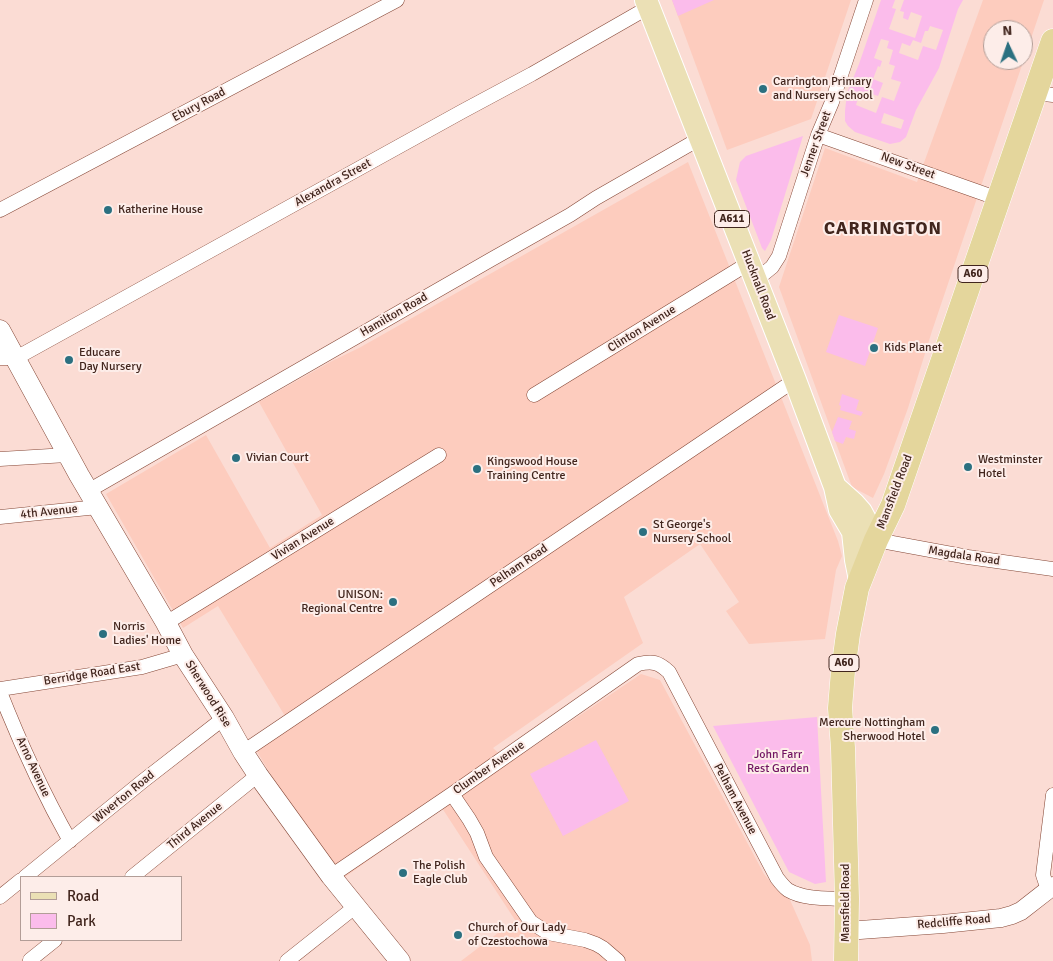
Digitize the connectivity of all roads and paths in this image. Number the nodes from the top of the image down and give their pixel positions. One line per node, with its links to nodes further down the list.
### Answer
1 (397, 0): 9 (street, Ebury Road)
2 (866, 0): 6 (street, Jenner Street)
3 (647, 4): 7 (main road, Hucknall Road / A611); 12 (street, Alexandra Street)
4 (1053, 41): 5 (highway, Mansfield Road / A60)
5 (1044, 94): 8 (highway, Mansfield Road / A60)
6 (818, 134): 8 (street, New Street); 10 (street, Jenner Street)
7 (700, 139): 10 (main road, Hucknall Road / A611); 19 (street, Hamilton Road)
8 (999, 199): 22 (highway, Mansfield Road / A60)
9 (0, 210)
10 (753, 272): 13 (main road, Hucknall Road / A611); 14 (street, Clinton Avenue)
11 (0, 330): 12 (main road, Sherwood Rise)
12 (8, 358): 15 (main road, Sherwood Rise)
13 (795, 380): 18 (main road, Hucknall Road / A611); 30 (street, Pelham Road)
14 (534, 395)
15 (67, 455): 17 (street); 19 (main road, Sherwood Rise)
16 (439, 456): 25 (street, Vivian Avenue)
17 (0, 459)
18 (835, 487): 21 (main road, Hucknall Road); 22 (main road, Hucknall Road / A611)
19 (93, 499): 20 (street, 4th Avenue); 25 (main road, Sherwood Rise)
20 (0, 517)
21 (852, 532): 22 (main road); 24 (main road)
22 (876, 540): 23 (street, Magdala Road); 24 (highway, Mansfield Road / A60)
23 (1053, 570)
24 (860, 580): 41 (highway, Mansfield Road / A60)
25 (166, 623): 26 (main road, Sherwood Rise)
26 (183, 655): 28 (street, Berridge Road East); 29 (main road, Sherwood Rise)
27 (649, 662): 32 (street, Clumber Avenue); 41 (street, Pelham Avenue)
28 (0, 690): 34 (street, Arno Avenue)
29 (224, 718): 30 (main road, Sherwood Rise); 34 (street, Wiverton Road)
30 (243, 752): 31 (main road, Sherwood Rise)
31 (258, 775): 36 (street, Third Avenue); 37 (main road, Sherwood Rise)
32 (452, 794): 37 (street, Clumber Avenue); 48 (street)
33 (1053, 795): 39 (street)
34 (70, 841): 35 (street, Wiverton Road)
35 (26, 876)
36 (133, 876)
37 (331, 876): 42 (main road, Sherwood Rise)
38 (20, 881): 40 (street)
39 (1052, 887): 43 (street, Redcliffe Road)
40 (0, 897)
41 (847, 899): 43 (highway, Mansfield Road / A60)
42 (355, 907): 46 (street); 47 (main road, Sherwood Rise)
43 (846, 931): 49 (highway, Mansfield Road / A60)
44 (54, 941): 45 (street)
45 (30, 960)
46 (287, 961)
47 (400, 961)
48 (618, 961)
49 (846, 961)

